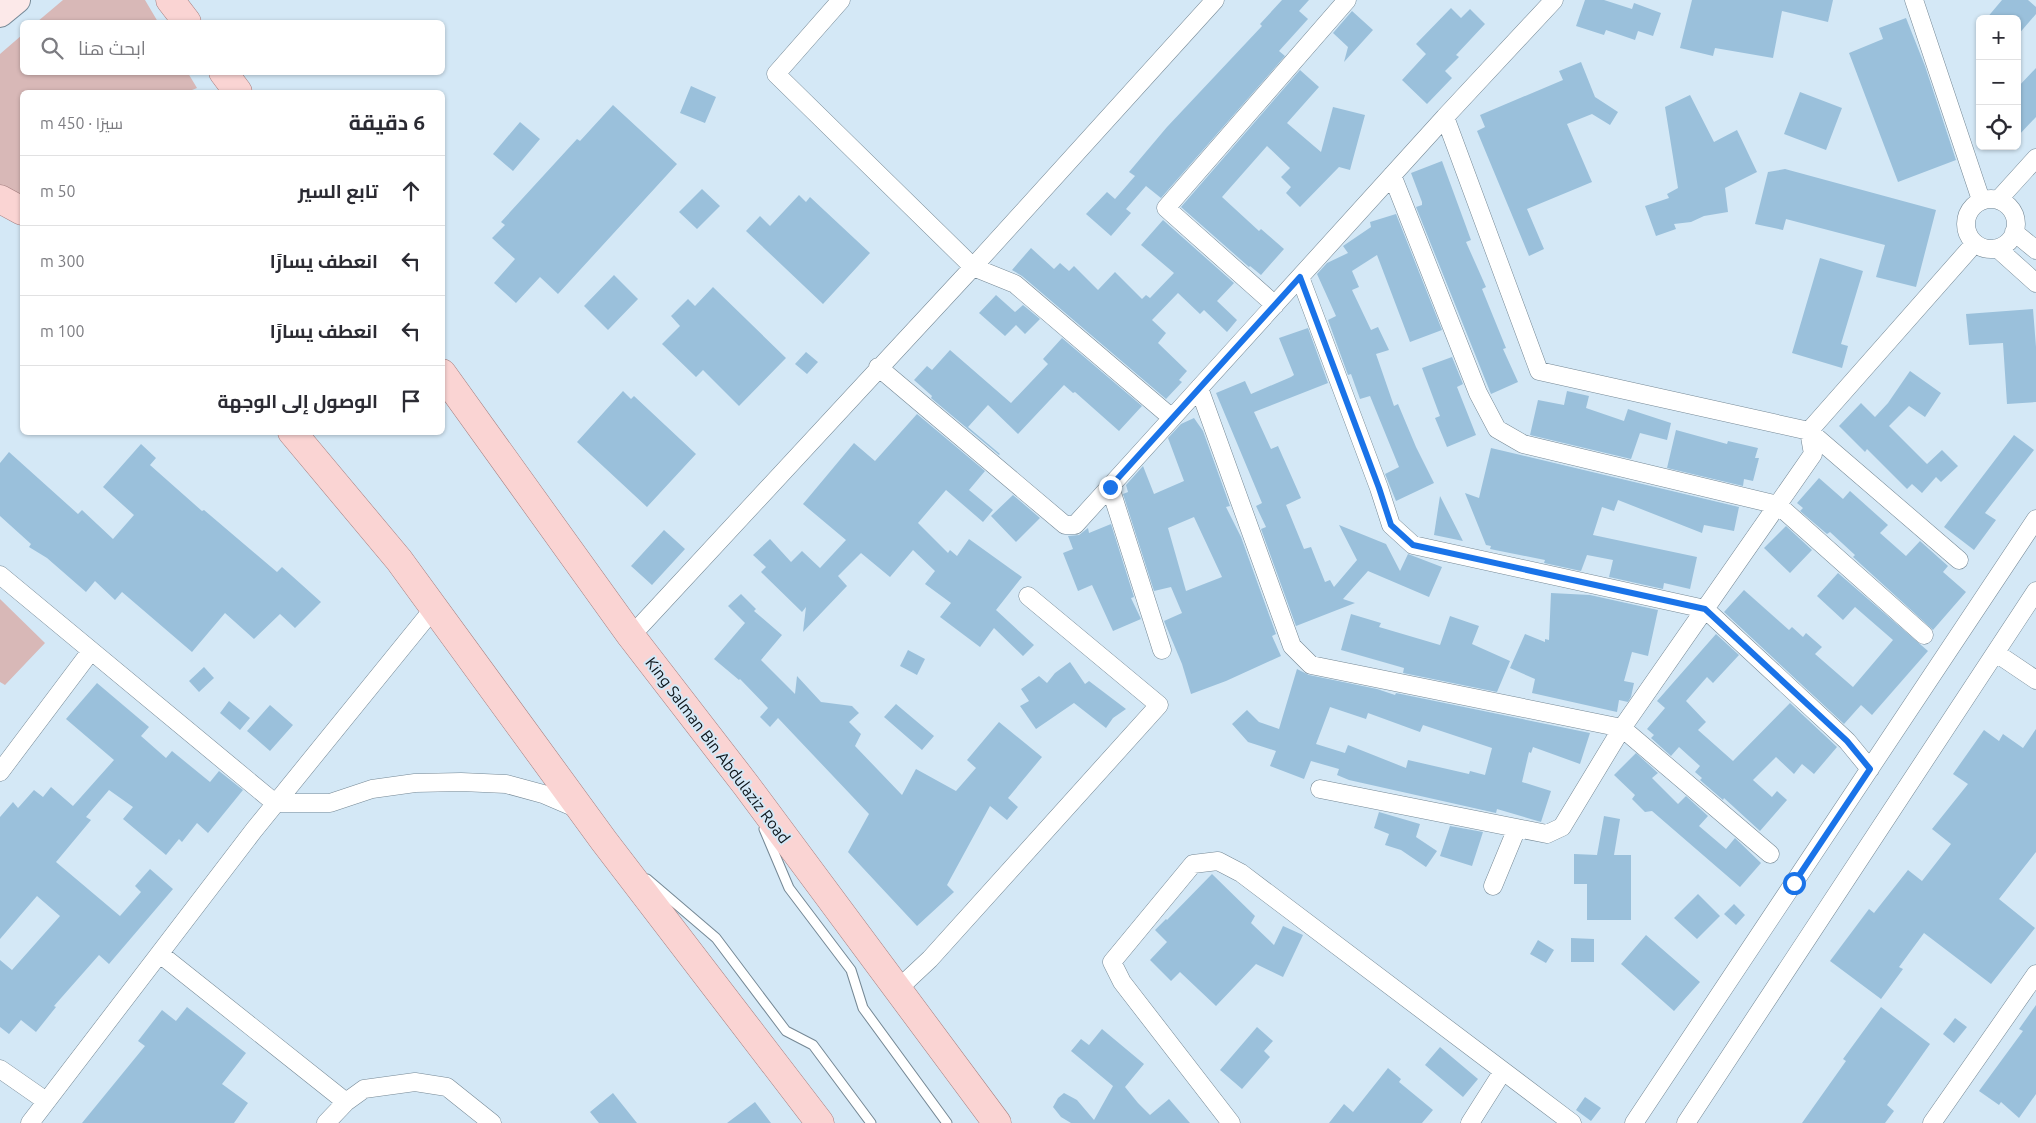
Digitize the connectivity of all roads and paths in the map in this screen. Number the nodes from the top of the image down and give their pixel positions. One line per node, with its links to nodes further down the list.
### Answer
1 (16, 0): 8 (main road)
2 (170, 0): 9 (main road)
3 (841, 0): 22 (street)
4 (1215, 0): 22 (street)
5 (1347, 0): 25 (street)
6 (1554, 0): 12 (street)
7 (1914, 0): 16 (street)
8 (0, 14)
9 (185, 20)
10 (225, 75): 11 (main road)
11 (236, 90)
12 (1445, 117): 14 (street); 30 (street)
13 (2036, 158): 16 (street)
14 (1392, 175): 23 (street); 34 (street)
15 (0, 199): 17 (main road)
16 (1990, 200): 18 (street); 19 (street)
17 (20, 210)
18 (2014, 232): 20 (street); 21 (street)
19 (1975, 243): 20 (street); 30 (street)
20 (1998, 248): 24 (street)
21 (2036, 250)
22 (973, 267): 26 (street); 29 (street)
23 (1300, 277): 25 (street); 42 (street)
24 (2036, 283)
25 (1275, 305): 28 (street)
26 (878, 367): 33 (street); 44 (street)
27 (445, 377): 44 (main road, King Salman Bin Abdulaziz Road)
28 (1199, 388): 29 (street); 49 (street)
29 (1172, 418): 33 (street)
30 (1808, 431): 34 (street); 37 (street)
31 (295, 435): 36 (main road)
32 (309, 435): 36 (main road)
33 (1110, 487): 45 (street)
34 (1778, 505): 42 (street); 43 (street)
35 (2036, 519): 50 (street)
36 (400, 560): 41 (main road)
37 (1959, 560)
38 (0, 575): 46 (street)
39 (2036, 591): 47 (street)
40 (1028, 596): 62 (street)
41 (434, 608): 54 (street); 55 (main road)
42 (1705, 609): 49 (street); 50 (street)
43 (1924, 634)
44 (631, 636): 52 (main road, King Salman Bin Abdulaziz Road)
45 (1162, 650)
46 (91, 651): 51 (street); 54 (street)
47 (1996, 652): 48 (street); 78 (street)
48 (2036, 680)
49 (1622, 728): 56 (street); 58 (street)
50 (1870, 769): 77 (street)
51 (0, 772)
52 (746, 786): 62 (main road, King Salman Bin Abdulaziz Road); 72 (lane)
53 (1320, 789): 56 (street)
54 (275, 803): 55 (street); 60 (street)
55 (582, 810): 57 (main road)
56 (1517, 828): 59 (street)
57 (604, 841): 70 (main road); 71 (lane)
58 (1770, 854)
59 (1493, 886)
60 (160, 954): 65 (street); 66 (street)
61 (2036, 974): 79 (street)
62 (898, 989): 73 (main road, King Salman Bin Abdulaziz Road)
63 (0, 1069): 65 (street)
64 (1503, 1071): 74 (street); 75 (street); 76 (street)
65 (46, 1102): 67 (street)
66 (346, 1102): 68 (street); 69 (street)
67 (30, 1123)
68 (326, 1123)
69 (492, 1123)
70 (820, 1123)
71 (871, 1123)
72 (947, 1123)
73 (998, 1123)
74 (1231, 1123)
75 (1470, 1123)
76 (1572, 1123)
77 (1634, 1123)
78 (1686, 1123)
79 (1932, 1123)

